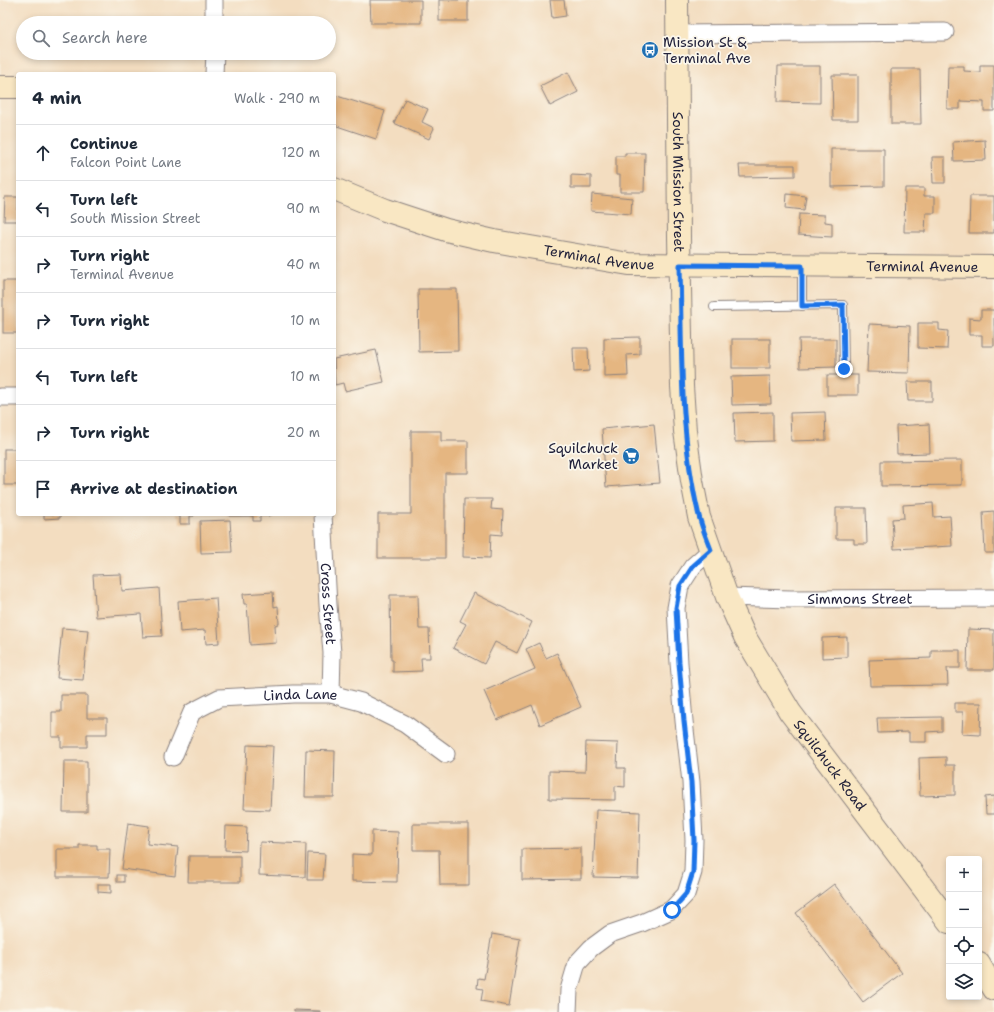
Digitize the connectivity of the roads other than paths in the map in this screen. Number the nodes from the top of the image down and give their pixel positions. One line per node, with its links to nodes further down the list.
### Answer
1 (214, 0): 3 (street)
2 (677, 0): 5 (main road, South Mission Street)
3 (214, 16)
4 (945, 32): 5 (street)
5 (677, 34): 11 (main road, South Mission Street)
6 (215, 60): 7 (street)
7 (214, 72)
8 (0, 87): 9 (main road)
9 (16, 88)
10 (336, 190): 11 (main road, Terminal Avenue)
11 (680, 265): 12 (main road, Terminal Avenue); 20 (main road, South Mission Street)
12 (802, 266): 13 (main road, Terminal Avenue); 14 (lane)
13 (994, 267)
14 (802, 306): 15 (lane); 16 (lane)
15 (714, 307)
16 (844, 369)
17 (0, 396): 18 (street)
18 (16, 396)
19 (323, 516): 23 (street, Cross Street)
20 (711, 550): 21 (main road, South Mission Street); 29 (street)
21 (727, 597): 22 (street, Simmons Street); 26 (main road, Squilchuck Road)
22 (994, 598)
23 (332, 694): 24 (street, Linda Lane); 25 (street, Linda Lane)
24 (446, 754)
25 (173, 757)
26 (946, 918)
27 (982, 969): 28 (main road)
28 (994, 989)
29 (568, 1012)

